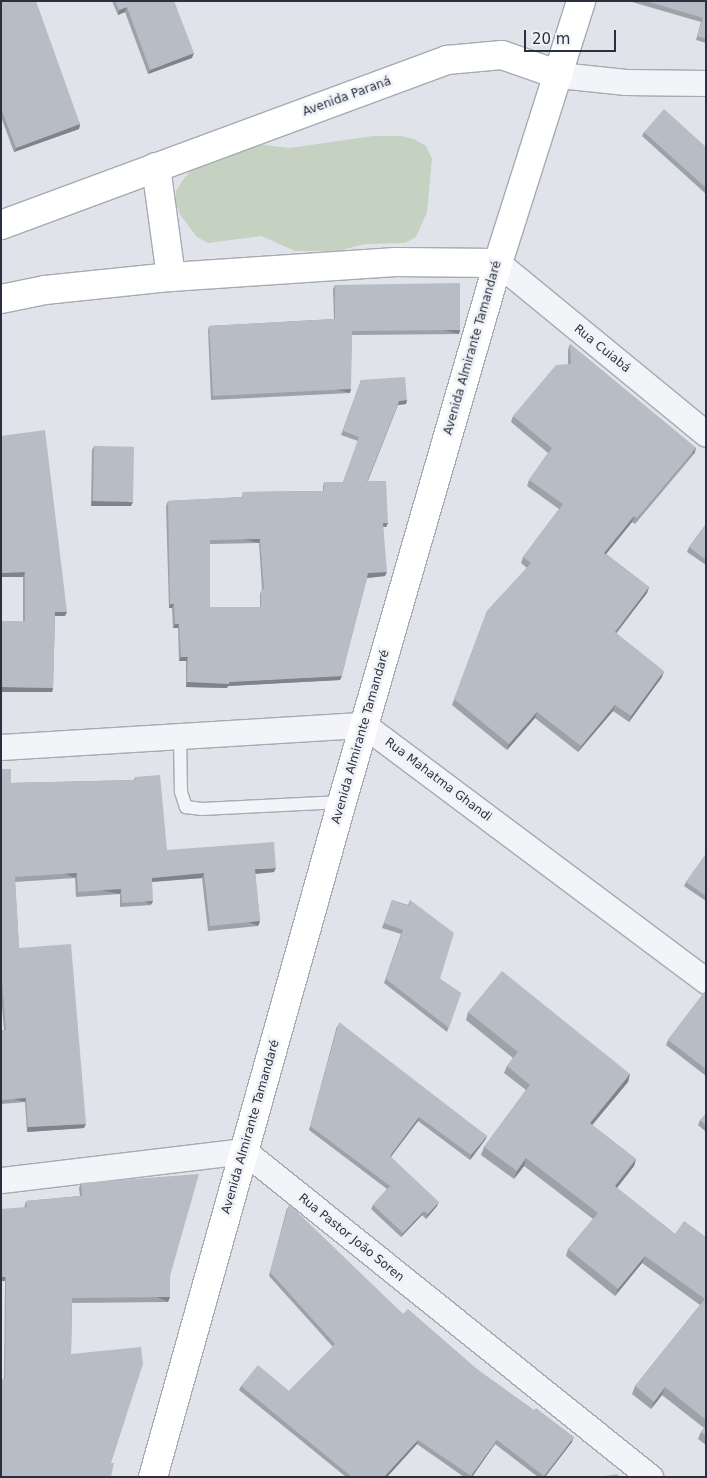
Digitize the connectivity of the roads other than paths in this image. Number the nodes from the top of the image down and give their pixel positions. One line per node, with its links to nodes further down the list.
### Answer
1 (581, 1): 2 (main road, Avenida Almirante Tamandaré)
2 (559, 76): 3 (street, Avenida Paraná); 4 (main road, Avenida Paraná); 6 (main road, Avenida Almirante Tamandaré)
3 (706, 83)
4 (156, 167): 5 (main road, Avenida Paraná); 7 (main road)
5 (1, 225)
6 (498, 264): 7 (main road); 9 (street, Rua Cuiabá); 10 (main road, Avenida Almirante Tamandaré)
7 (171, 277): 8 (main road)
8 (1, 299)
9 (706, 434)
10 (364, 725): 11 (street); 13 (main road, Avenida Almirante Tamandaré); 14 (street, Rua Mahatma Ghandi)
11 (180, 736): 12 (street); 13 (lane)
12 (1, 747)
13 (342, 802): 15 (main road, Avenida Almirante Tamandaré)
14 (706, 981)
15 (244, 1152): 16 (street); 17 (main road, Avenida Almirante Tamandaré); 18 (street, Rua Pastor João Soren)
16 (1, 1180)
17 (153, 1477)
18 (650, 1477)

